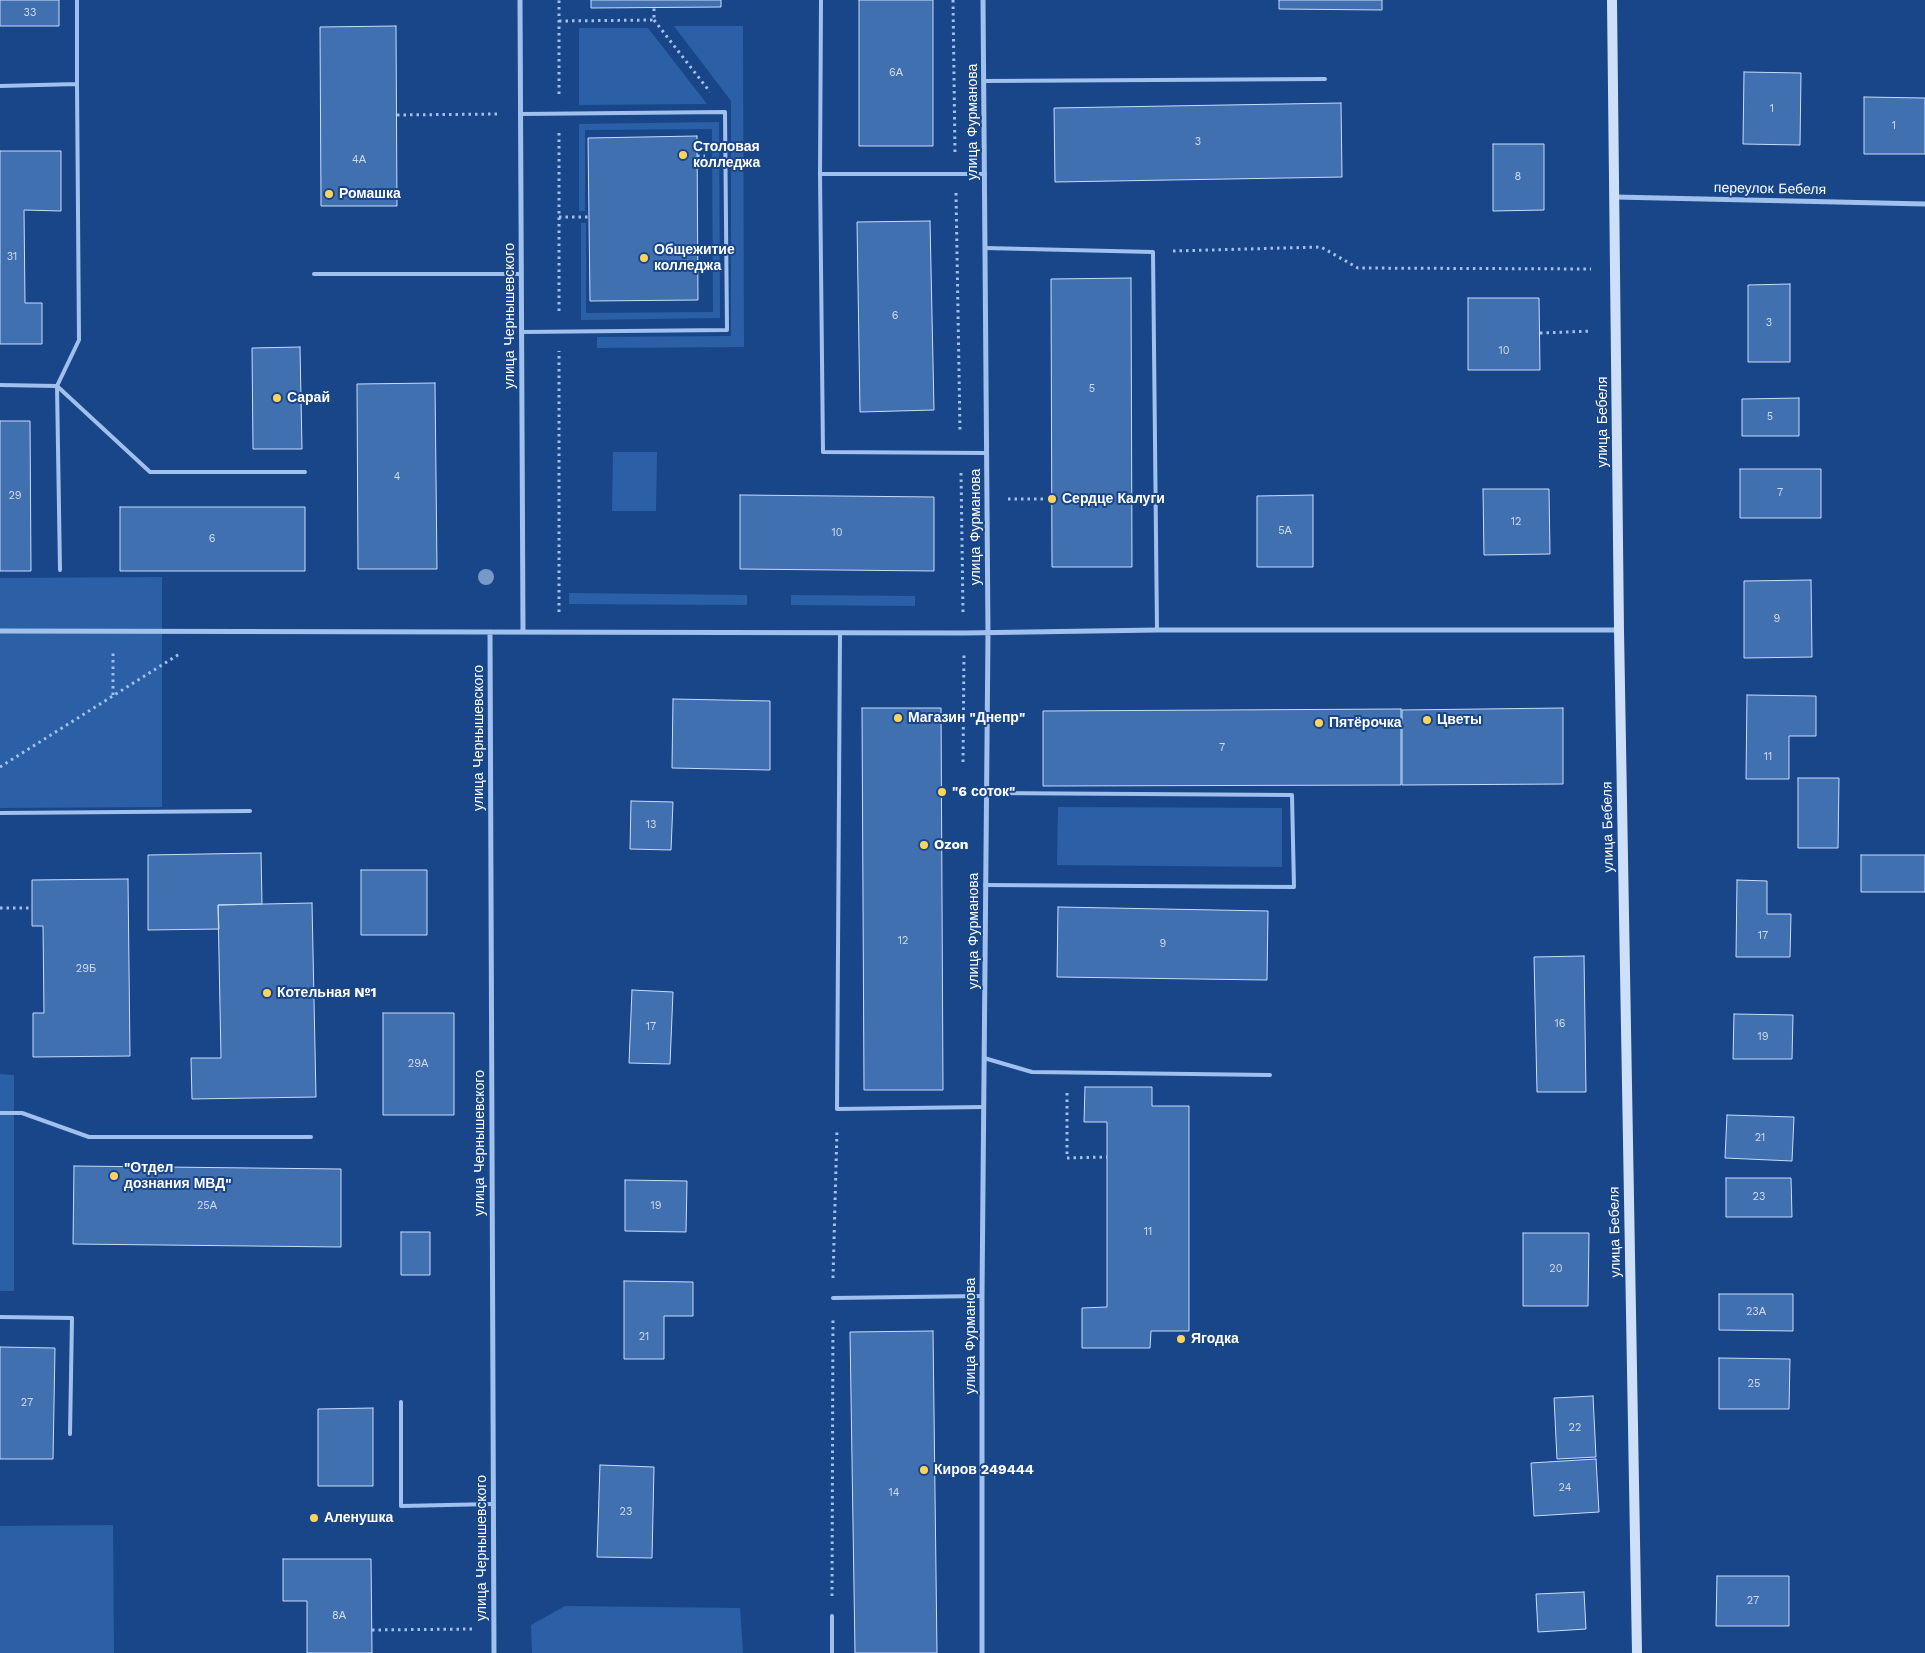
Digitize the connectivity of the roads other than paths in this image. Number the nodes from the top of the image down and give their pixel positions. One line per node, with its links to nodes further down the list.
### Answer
1 (77, 0): 8 (lane)
2 (520, 0): 10 (street, улица Чернышевского)
3 (821, 0): 11 (lane)
4 (984, 0): 7 (street, улица Фурманова)
5 (1612, 0): 13 (street, улица Бебеля)
6 (1325, 79): 7 (lane)
7 (984, 81): 12 (street, улица Фурманова)
8 (77, 84): 9 (lane); 20 (lane)
9 (0, 86)
10 (520, 114): 17 (street, улица Чернышевского); 18 (lane)
11 (820, 174): 12 (lane); 21 (lane)
12 (985, 174): 15 (street, улица Фурманова)
13 (1615, 197): 14 (street, переулок Бебеля); 25 (street, улица Бебеля)
14 (1925, 204)
15 (985, 248): 21 (street, улица Фурманова); 24 (lane)
16 (314, 274): 17 (lane)
17 (521, 274): 18 (street, улица Чернышевского)
18 (521, 332): 28 (street, улица Чернышевского)
19 (0, 385): 20 (lane)
20 (58, 386): 22 (lane); 23 (lane)
21 (986, 453): 30 (street, улица Фурманова)
22 (305, 472)
23 (60, 570)
24 (1157, 630): 25 (street); 30 (street)
25 (1618, 630): 50 (street, улица Бебеля)
26 (0, 631): 27 (street)
27 (490, 632): 28 (street); 45 (street, улица Чернышевского)
28 (523, 632): 29 (street)
29 (840, 633): 30 (street); 37 (lane)
30 (988, 633): 31 (street, улица Фурманова)
31 (986, 793): 34 (street, улица Фурманова); 34 (lane)
32 (250, 811): 33 (lane)
33 (0, 813)
34 (985, 885): 35 (street, улица Фурманова)
35 (984, 1058): 36 (lane); 37 (street, улица Фурманова)
36 (1270, 1074)
37 (984, 1107): 40 (street, улица Фурманова)
38 (0, 1113): 39 (lane)
39 (311, 1137)
40 (982, 1296): 41 (lane); 49 (street, улица Фурманова)
41 (833, 1298)
42 (0, 1317): 44 (lane)
43 (401, 1402): 45 (lane)
44 (70, 1434)
45 (493, 1504): 47 (street, улица Чернышевского)
46 (832, 1616): 48 (lane)
47 (494, 1653)
48 (832, 1653)
49 (982, 1653)
50 (1637, 1653)

